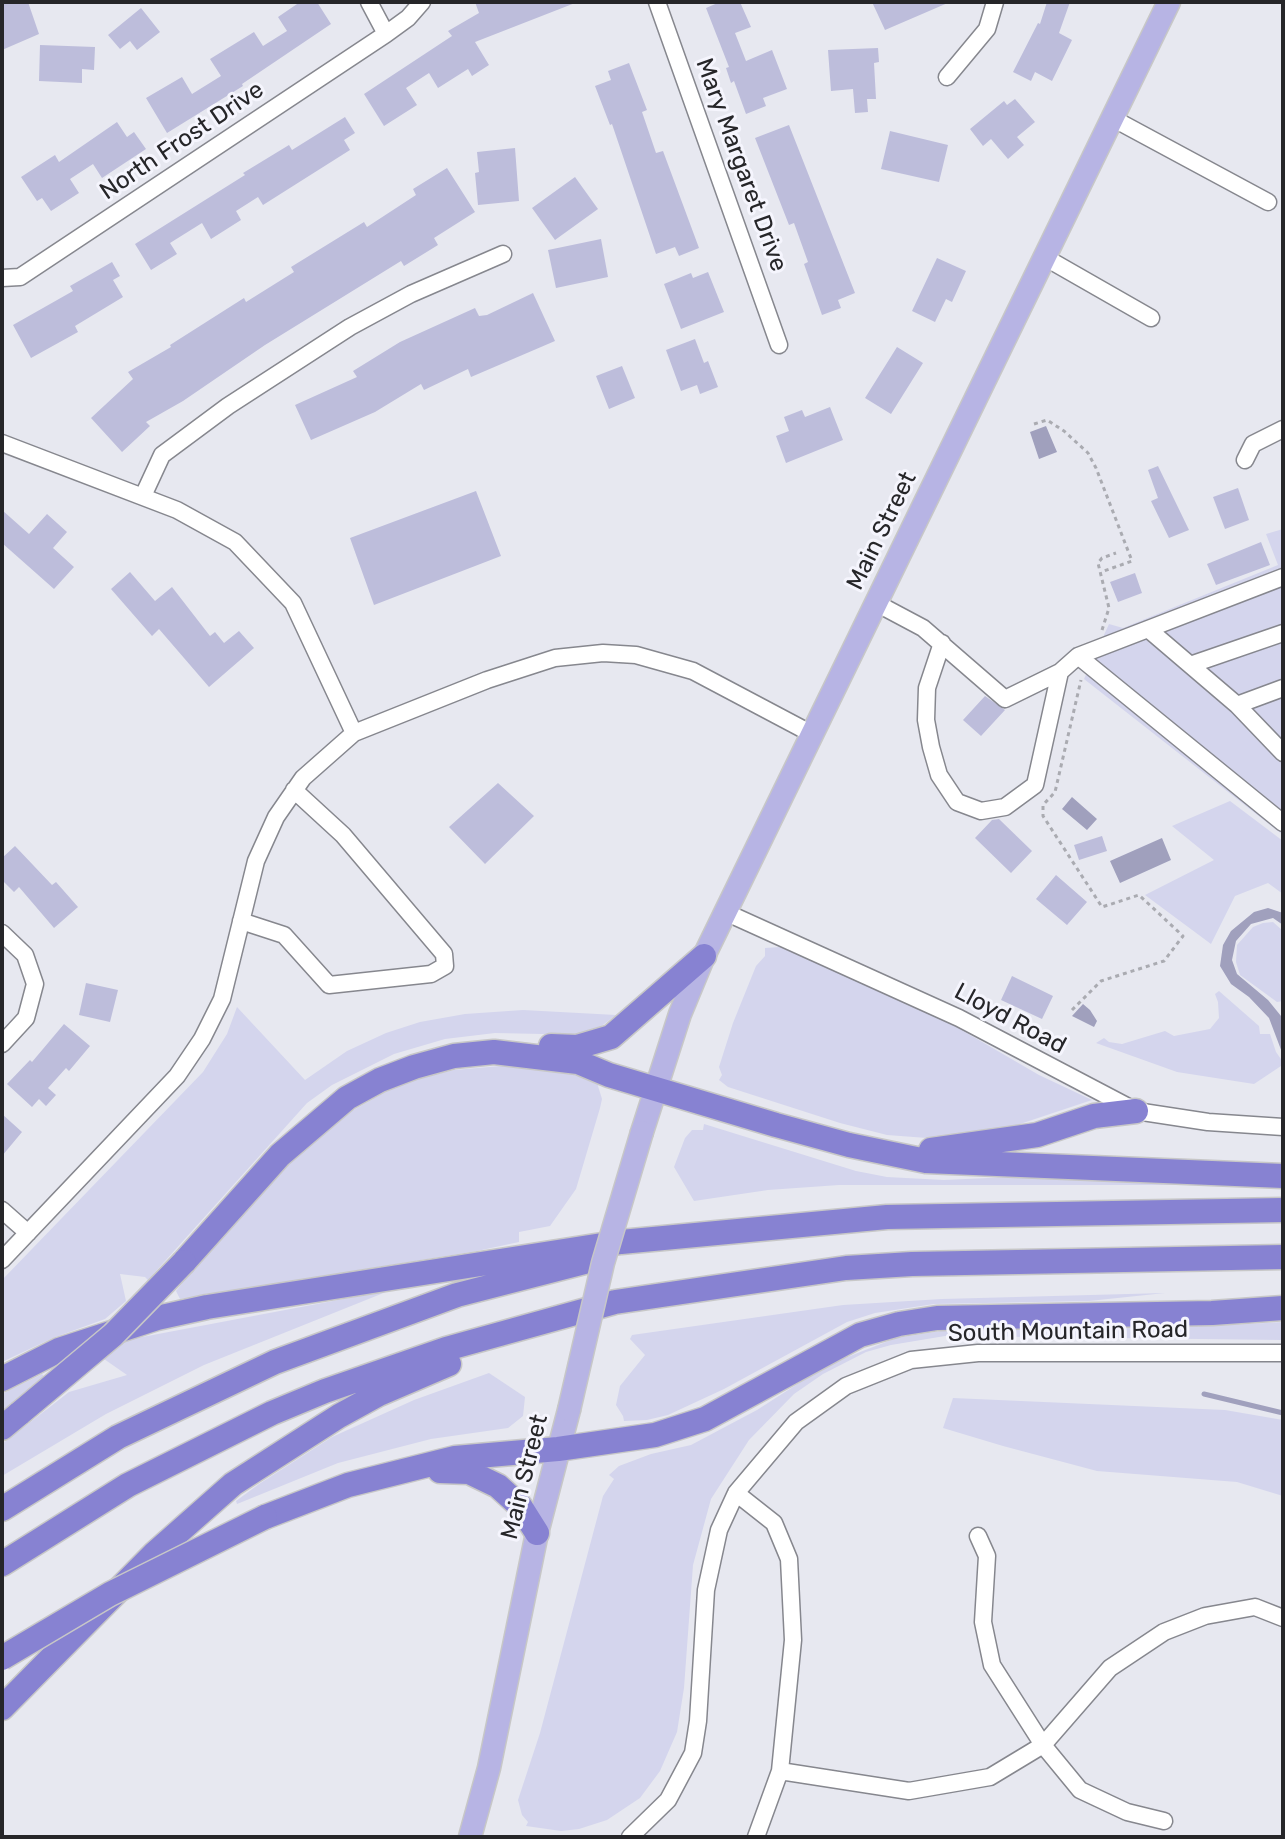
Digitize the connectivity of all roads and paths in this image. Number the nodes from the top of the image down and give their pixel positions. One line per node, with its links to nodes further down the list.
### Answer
1 (369, 2): 6 (street)
2 (422, 2): 6 (street, North Frost Drive)
3 (657, 2): 14 (street, Mary Margaret Drive)
4 (995, 2): 7 (street)
5 (1169, 2): 8 (main road, Main Street)
6 (386, 34): 12 (street, North Frost Drive)
7 (947, 77)
8 (1112, 118): 9 (street); 11 (main road, Main Street)
9 (1268, 202)
10 (503, 254): 19 (street)
11 (1046, 258): 13 (street); 23 (main road, Main Street)
12 (2, 278)
13 (1151, 318)
14 (779, 345)
15 (1034, 424): 21 (path)
16 (1283, 429): 18 (street)
17 (2, 443): 19 (street)
18 (1245, 460)
19 (143, 496): 32 (street)
20 (1116, 553): 21 (path)
21 (1101, 572): 27 (path)
22 (1283, 577): 24 (street)
23 (876, 603): 26 (street); 33 (main road, Main Street)
24 (1148, 629): 27 (street); 28 (street)
25 (1283, 633): 28 (street)
26 (942, 643): 29 (street); 29 (street)
27 (1083, 657): 29 (street); 36 (street); 41 (path)
28 (1190, 665): 31 (street)
29 (1060, 672)
30 (1283, 688): 31 (street)
31 (1237, 705): 34 (street)
32 (354, 733): 33 (street); 35 (street)
33 (812, 734): 37 (main road, Main Street)
34 (1283, 753)
35 (294, 790): 38 (street); 38 (street)
36 (1283, 823)
37 (725, 912): 40 (main road, Main Street); 45 (street, Lloyd Road)
38 (241, 921): 51 (street)
39 (2, 933): 42 (street)
40 (704, 956): 43 (highway); 44 (main road, Main Street)
41 (1072, 1010)
42 (2, 1044)
43 (507, 1053): 44 (highway); 59 (highway, bridge)
44 (654, 1088): 47 (highway); 60 (main road, Main Street, bridge)
45 (1136, 1111): 46 (street, Lloyd Road); 47 (highway)
46 (1283, 1127)
47 (905, 1154): 48 (highway)
48 (1283, 1176)
49 (2, 1210): 51 (street)
50 (1283, 1210): 52 (highway)
51 (28, 1233): 54 (street)
52 (717, 1234): 58 (highway); 63 (highway)
53 (1283, 1257): 55 (highway)
54 (2, 1260)
55 (686, 1291): 66 (highway); 69 (highway)
56 (1283, 1308): 60 (highway)
57 (1283, 1353): 62 (street, South Mountain Road)
58 (2, 1379)
59 (11, 1421)
60 (558, 1449): 61 (highway); 64 (main road, Main Street)
61 (405, 1471): 64 (highway); 68 (highway, bridge)
62 (736, 1493): 71 (street); 74 (street, South Mountain Road)
63 (2, 1509)
64 (537, 1533): 73 (main road, Main Street)
65 (978, 1536): 70 (street)
66 (2, 1564)
67 (1283, 1618): 70 (street)
68 (2, 1658)
69 (2, 1708)
70 (1043, 1745): 71 (street); 72 (street)
71 (780, 1771): 75 (street)
72 (1164, 1821)
73 (470, 1837)
74 (630, 1837)
75 (756, 1837)

